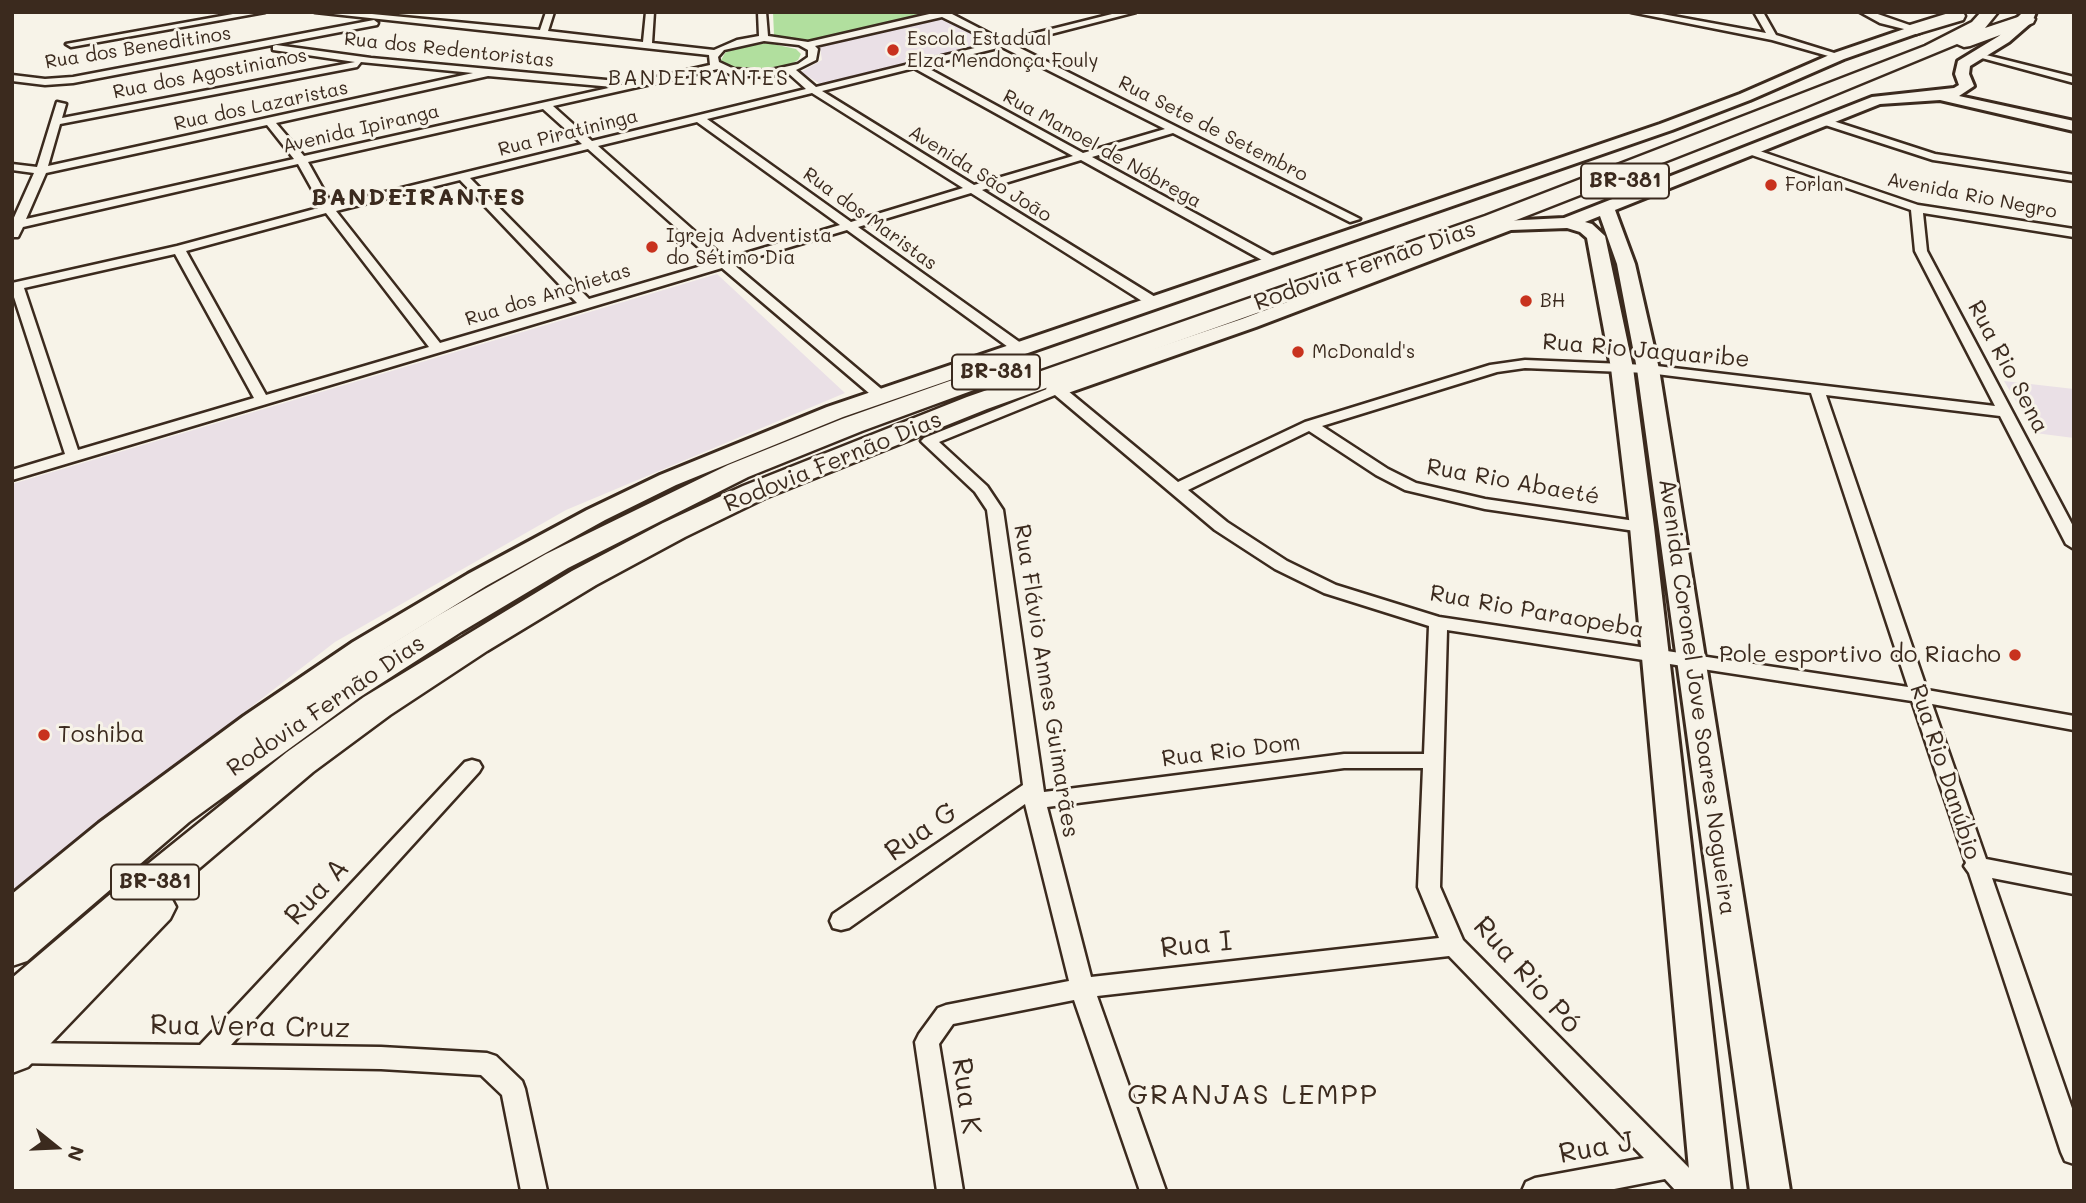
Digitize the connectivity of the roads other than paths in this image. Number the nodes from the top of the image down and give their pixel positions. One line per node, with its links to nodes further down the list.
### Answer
1 (261, 12): 21 (street)
2 (319, 12): 15 (street)
3 (550, 12): 17 (street)
4 (650, 12): 22 (street)
5 (762, 12): 19 (street)
6 (1132, 12): 20 (street, Rua Piratininga)
7 (1635, 12): 12 (street)
8 (1758, 12): 18 (street)
9 (1864, 12): 16 (street)
10 (1990, 12): 25 (highway, Rodovia Fernão Dias / BR-381)
11 (948, 13): 20 (street, Rua Sete de Setembro); 23 (street)
12 (1656, 14): 18 (street)
13 (1959, 14): 16 (highway); 105 (highway, Rodovia Fernão Dias / BR-381)
14 (2029, 15): 25 (highway); 27 (street)
15 (393, 19): 17 (street); 24 (street, Rua dos Beneditinos)
16 (1916, 29): 28 (street, Rodovia Fernão Dias)
17 (543, 33): 22 (street)
18 (1773, 37): 28 (street)
19 (764, 38): 23 (street); 26 (street)
20 (1002, 43): 30 (street, Rua Piratininga); 49 (street, Rua Sete de Setembro)
21 (71, 44)
22 (647, 45): 26 (street)
23 (808, 45): 32 (street)
24 (262, 46): 29 (street, Rua dos Redentoristas); 34 (street, Rua dos Beneditinos)
25 (1931, 50): 47 (highway, Rodovia Fernão Dias / BR-381)
26 (715, 52): 31 (street)
27 (1981, 55): 35 (street); 37 (street)
28 (1839, 56): 69 (street, Rodovia Fernão Dias / BR-381)
29 (371, 61): 33 (street, Rua dos Redentoristas); 45 (street, Rua dos Agostinianos)
30 (913, 64): 38 (street, Rua Piratininga); 52 (street, Rua Manoel de Nóbrega)
31 (717, 66): 32 (street); 36 (street, Avenida Ipiranga)
32 (790, 70): 38 (street, Avenida São João)
33 (488, 73): 36 (street, Rua dos Redentoristas); 46 (street, Rua dos Lazaristas)
34 (12, 78)
35 (2074, 80)
36 (634, 85): 41 (street, Avenida Ipiranga)
37 (1968, 86): 39 (street, Rodovia Fernão Dias); 43 (street)
38 (815, 91): 42 (street, Rua Piratininga); 58 (street, Avenida São João)
39 (1939, 96): 44 (street, Rodovia Fernão Dias); 48 (street)
40 (61, 104): 45 (street)
41 (545, 105): 50 (street); 53 (street, Avenida Ipiranga)
42 (699, 118): 50 (street, Rua Piratininga); 65 (street, Rua dos Maristas)
43 (2074, 120)
44 (1823, 121): 51 (street, Rodovia Fernão Dias); 57 (street)
45 (55, 122): 55 (street)
46 (270, 122): 53 (street); 55 (street, Rua dos Lazaristas)
47 (1737, 126): 59 (highway, BR-381); 85 (highway, Rodovia Fernão Dias / BR-381)
48 (2074, 126)
49 (1175, 129): 52 (street, Rua dos Anchietas); 62 (street, Rua Sete de Setembro)
50 (589, 146): 56 (street, Rua Piratininga); 70 (street)
51 (1747, 150): 59 (street, Rodovia Fernão Dias); 60 (street, Avenida Rio Negro)
52 (1078, 157): 58 (street, Rua dos Anchietas); 69 (street, Rua Manoel de Nóbrega)
53 (302, 161): 61 (street); 66 (street, Avenida Ipiranga)
54 (12, 167): 55 (street, Rua dos Lazaristas)
55 (41, 171): 66 (street)
56 (463, 177): 61 (street, Rua Piratininga); 73 (street)
57 (2074, 178)
58 (970, 190): 65 (street, Rua dos Anchietas); 74 (street, Avenida São João)
59 (1606, 198): 63 (street, Rodovia Fernão Dias); 64 (highway, BR-381); 71 (street, Avenida Coronel Jove Soares Nogueira)
60 (1917, 208): 67 (street, Avenida Rio Negro); 82 (street, Rua Rio Sena)
61 (329, 209): 68 (street, Rua Piratininga); 75 (street)
62 (1354, 219)
63 (1567, 223): 64 (street, Rodovia Fernão Dias); 71 (street, Avenida Coronel Jove Soares Nogueira)
64 (1509, 225): 78 (street, Rodovia Fernão Dias / BR-381)
65 (853, 227): 70 (street, Rua dos Anchietas); 76 (street, Rua dos Maristas)
66 (14, 230)
67 (2074, 233)
68 (179, 249): 72 (street, Rua Piratininga); 81 (street)
69 (1275, 262): 74 (street, Rodovia Fernão Dias / BR-381)
70 (724, 263): 73 (street, Rua dos Anchietas); 80 (street)
71 (1614, 263): 77 (street, Avenida Coronel Jove Soares Nogueira)
72 (14, 286): 86 (street)
73 (585, 303): 75 (street, Rua dos Anchietas)
74 (1155, 303): 76 (street, Rodovia Fernão Dias / BR-381)
75 (437, 348): 81 (street, Rua dos Anchietas)
76 (1020, 349): 80 (street, Rodovia Fernão Dias / BR-381)
77 (1635, 369): 79 (street, Rua Rio Jaquaribe); 83 (street, Avenida Coronel Jove Soares Nogueira); 84 (street, Rua Rio Jaquaribe)
78 (1057, 389): 85 (highway, BR-381); 88 (street, Rua Rio Paraopeba)
79 (1816, 390): 82 (street, Rua Rio Jaquaribe); 94 (street, Rua Rio Danúbio)
80 (881, 396): 102 (street, Rodovia Fernão Dias / BR-381)
81 (263, 402): 86 (street, Rua dos Anchietas)
82 (2006, 412): 90 (street, Rua Rio Sena)
83 (1642, 418): 89 (street, Avenida Coronel Jove Soares Nogueira); 93 (street, Avenida Coronel Jove Soares Nogueira)
84 (1310, 425): 88 (street, Rua Rio Jaquaribe); 89 (street, Rua Rio Abaeté)
85 (917, 437): 97 (highway, Rodovia Fernão Dias / BR-381); 99 (street, Rua Flávio Annes Guimarães)
86 (72, 457): 87 (street, Rua dos Anchietas)
87 (12, 475)
88 (1177, 489): 91 (street, Rua Rio Paraopeba)
89 (1642, 527): 92 (street, Avenida Coronel Jove Soares Nogueira)
90 (2074, 544)
91 (1438, 623): 92 (street, Rua Rio Paraopeba); 96 (street, Rua Rio Pó)
92 (1655, 657): 93 (street, Rua Rio Paraopeba); 118 (street, Avenida Coronel Jove Soares Nogueira)
93 (1692, 662): 94 (street, Rua Rio Paraopeba); 119 (street, Avenida Coronel Jove Soares Nogueira)
94 (1920, 696): 95 (street, Rua Rio Paraopeba); 100 (street, Rua Rio Danúbio)
95 (2074, 723)
96 (1433, 761): 99 (street, Rua Rio Dom); 104 (street, Rua Rio Pó)
97 (300, 762): 107 (highway, Rodovia Fernão Dias / BR-381); 109 (highway)
98 (472, 767): 110 (street, Rua A)
99 (1034, 794): 103 (street, Rua G); 106 (street, Rua Flávio Annes Guimarães)
100 (1975, 866): 101 (street); 111 (street, Rua Rio Danúbio)
101 (2074, 884)
102 (12, 913)
103 (841, 921)
104 (1454, 946): 106 (street, Rua I); 112 (street, Rua Rio Pó)
105 (12, 948)
106 (1082, 988): 108 (street, Rua I); 115 (street, Rua Flávio Annes Guimarães)
107 (12, 1006)
108 (946, 1016): 114 (street, Rua K)
109 (12, 1053): 110 (street, Rua Vera Cruz)
110 (206, 1056): 113 (street, Rua Vera Cruz)
111 (2074, 1152)
112 (1668, 1166): 116 (street, Rua J); 117 (street, Rua Rio Pó)
113 (534, 1191)
114 (950, 1191)
115 (1153, 1191)
116 (1535, 1191)
117 (1693, 1191)
118 (1711, 1191)
119 (1770, 1191)

